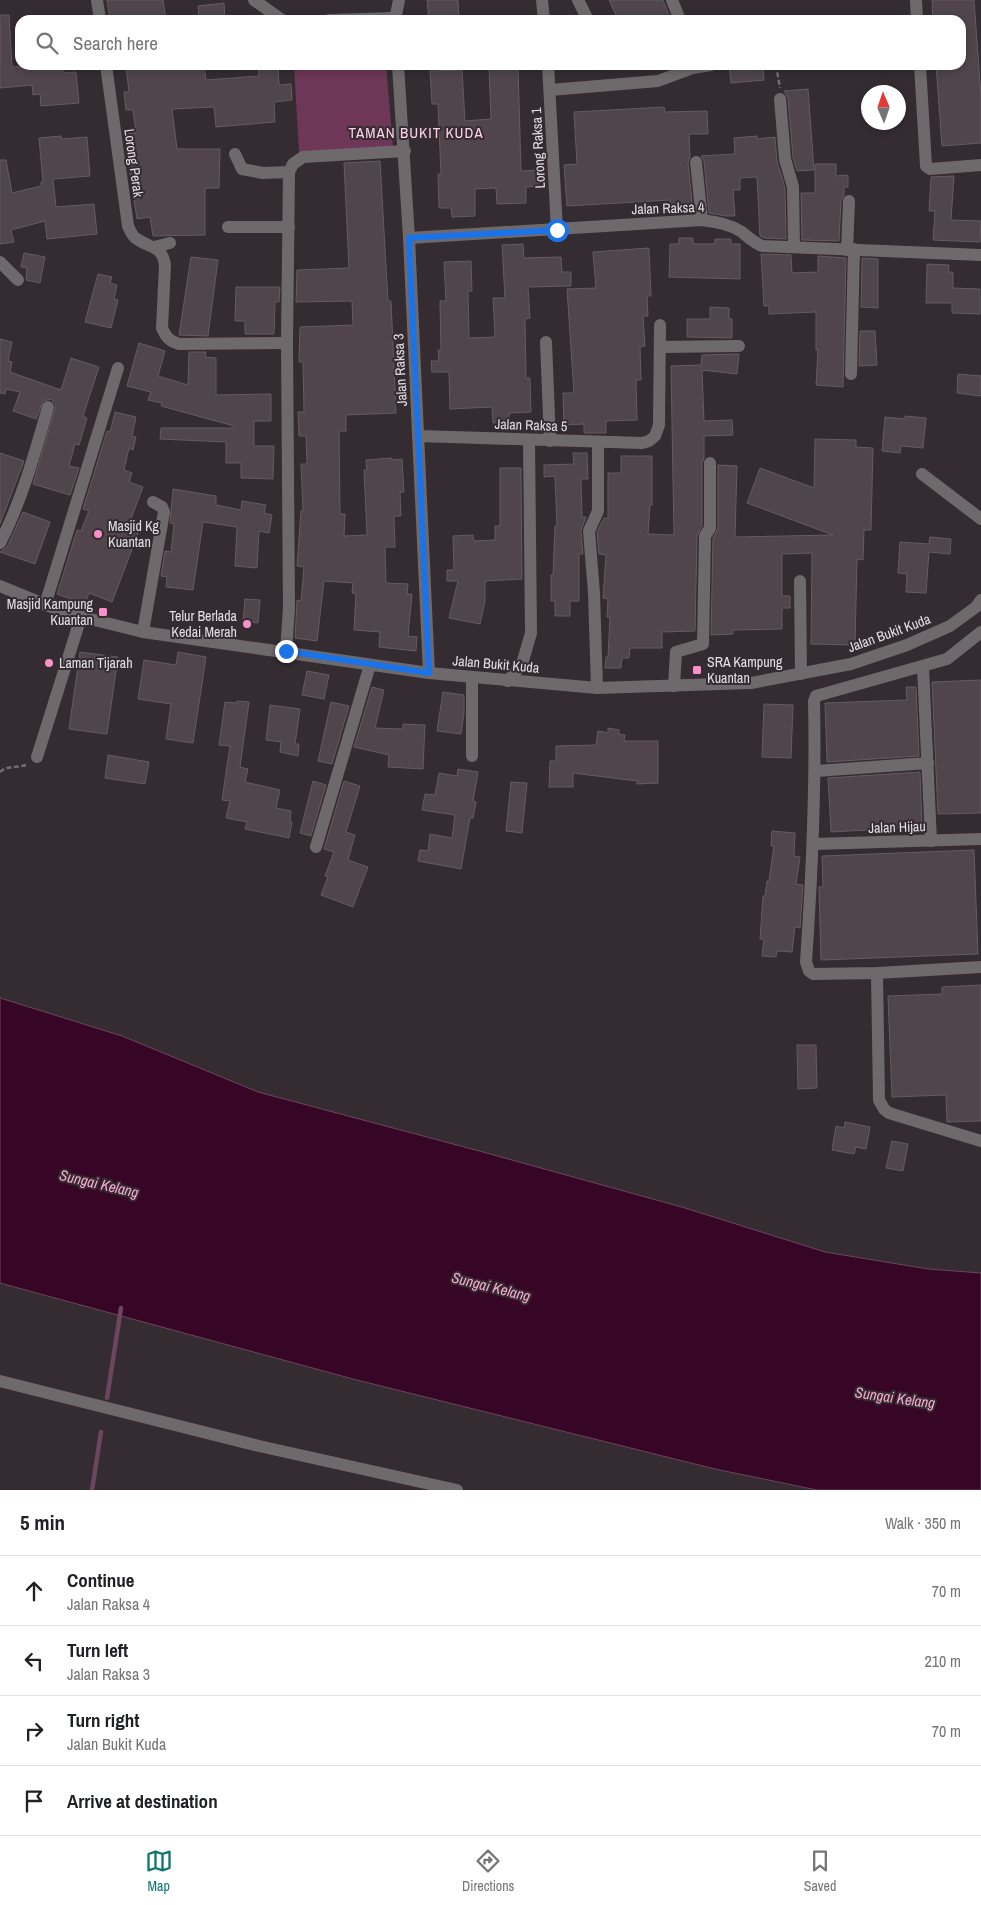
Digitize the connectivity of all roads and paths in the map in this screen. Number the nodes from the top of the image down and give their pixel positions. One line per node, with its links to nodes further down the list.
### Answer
1 (97, 0): 8 (street)
2 (398, 0): 10 (street)
3 (542, 0): 11 (street)
4 (578, 0): 12 (street)
5 (672, 0): 13 (street)
6 (916, 0): 14 (street)
7 (256, 1): 9 (street)
8 (99, 15)
9 (275, 15)
10 (395, 15)
11 (544, 15)
12 (586, 15)
13 (678, 15)
14 (917, 15)
15 (107, 70): 36 (street, Lorong Perak)
16 (398, 70): 23 (street, Jalan Raksa 3)
17 (548, 70): 21 (street, Lorong Raksa 1)
18 (688, 70): 21 (street)
19 (777, 70): 22 (path)
20 (920, 70): 26 (street)
21 (550, 90): 32 (street, Lorong Raksa 1)
22 (780, 99): 35 (street)
23 (405, 151): 27 (street); 33 (street, Jalan Raksa 3)
24 (235, 154): 27 (street)
25 (696, 162): 29 (street)
26 (981, 165)
27 (289, 172): 31 (street)
28 (849, 202): 37 (street)
29 (702, 220): 32 (street, Jalan Raksa 4); 35 (street, Jalan Raksa 4)
30 (228, 227): 31 (street)
31 (289, 227): 43 (street)
32 (557, 230): 33 (street, Jalan Raksa 4)
33 (409, 238): 49 (street, Jalan Raksa 3)
34 (170, 243): 36 (street)
35 (794, 247): 37 (street, Jalan Raksa 4)
36 (156, 248): 43 (street)
37 (850, 249): 38 (street, Jalan Raksa 4); 47 (street)
38 (981, 255)
39 (1, 268): 40 (street)
40 (18, 280)
41 (660, 324): 45 (street)
42 (546, 342): 51 (street)
43 (287, 343): 65 (street)
44 (739, 346): 45 (street)
45 (661, 347): 52 (street, Jalan Raksa 5)
46 (118, 368): 60 (street)
47 (851, 374)
48 (48, 407): 57 (street)
49 (418, 436): 50 (street, Jalan Raksa 5); 68 (street, Jalan Raksa 3)
50 (529, 440): 51 (street, Jalan Raksa 5); 71 (street)
51 (550, 441): 52 (street, Jalan Raksa 5)
52 (598, 442): 73 (street)
53 (710, 462): 72 (street)
54 (922, 474): 56 (street)
55 (153, 502): 63 (street)
56 (981, 519)
57 (0, 543)
58 (800, 581): 69 (street)
59 (0, 586): 60 (street, Jalan Bukit Kuda)
60 (45, 605): 62 (street, Jalan Bukit Kuda)
61 (979, 607): 69 (street, Jalan Bukit Kuda)
62 (81, 617): 63 (street, Jalan Bukit Kuda); 75 (street)
63 (143, 632): 65 (street, Jalan Bukit Kuda)
64 (981, 632): 67 (street)
65 (286, 651): 66 (street, Jalan Bukit Kuda)
66 (370, 665): 68 (street, Jalan Bukit Kuda); 82 (street)
67 (924, 667): 76 (street); 77 (street)
68 (429, 673): 70 (street, Jalan Bukit Kuda)
69 (801, 674): 72 (street, Jalan Bukit Kuda)
70 (472, 678): 71 (street, Jalan Bukit Kuda); 74 (street)
71 (508, 681): 73 (street, Jalan Bukit Kuda)
72 (674, 686): 73 (street, Jalan Bukit Kuda)
73 (597, 688)
74 (472, 756)
75 (37, 757): 78 (path)
76 (928, 763): 77 (street); 80 (street)
77 (816, 771): 81 (street)
78 (0, 772)
79 (981, 840): 80 (street, Jalan Hijau)
80 (931, 841): 81 (street, Jalan Hijau)
81 (814, 844): 84 (street)
82 (316, 847)
83 (981, 968): 84 (street)
84 (877, 973): 85 (street)
85 (981, 1140)
86 (0, 1381): 87 (street)
87 (457, 1490)

